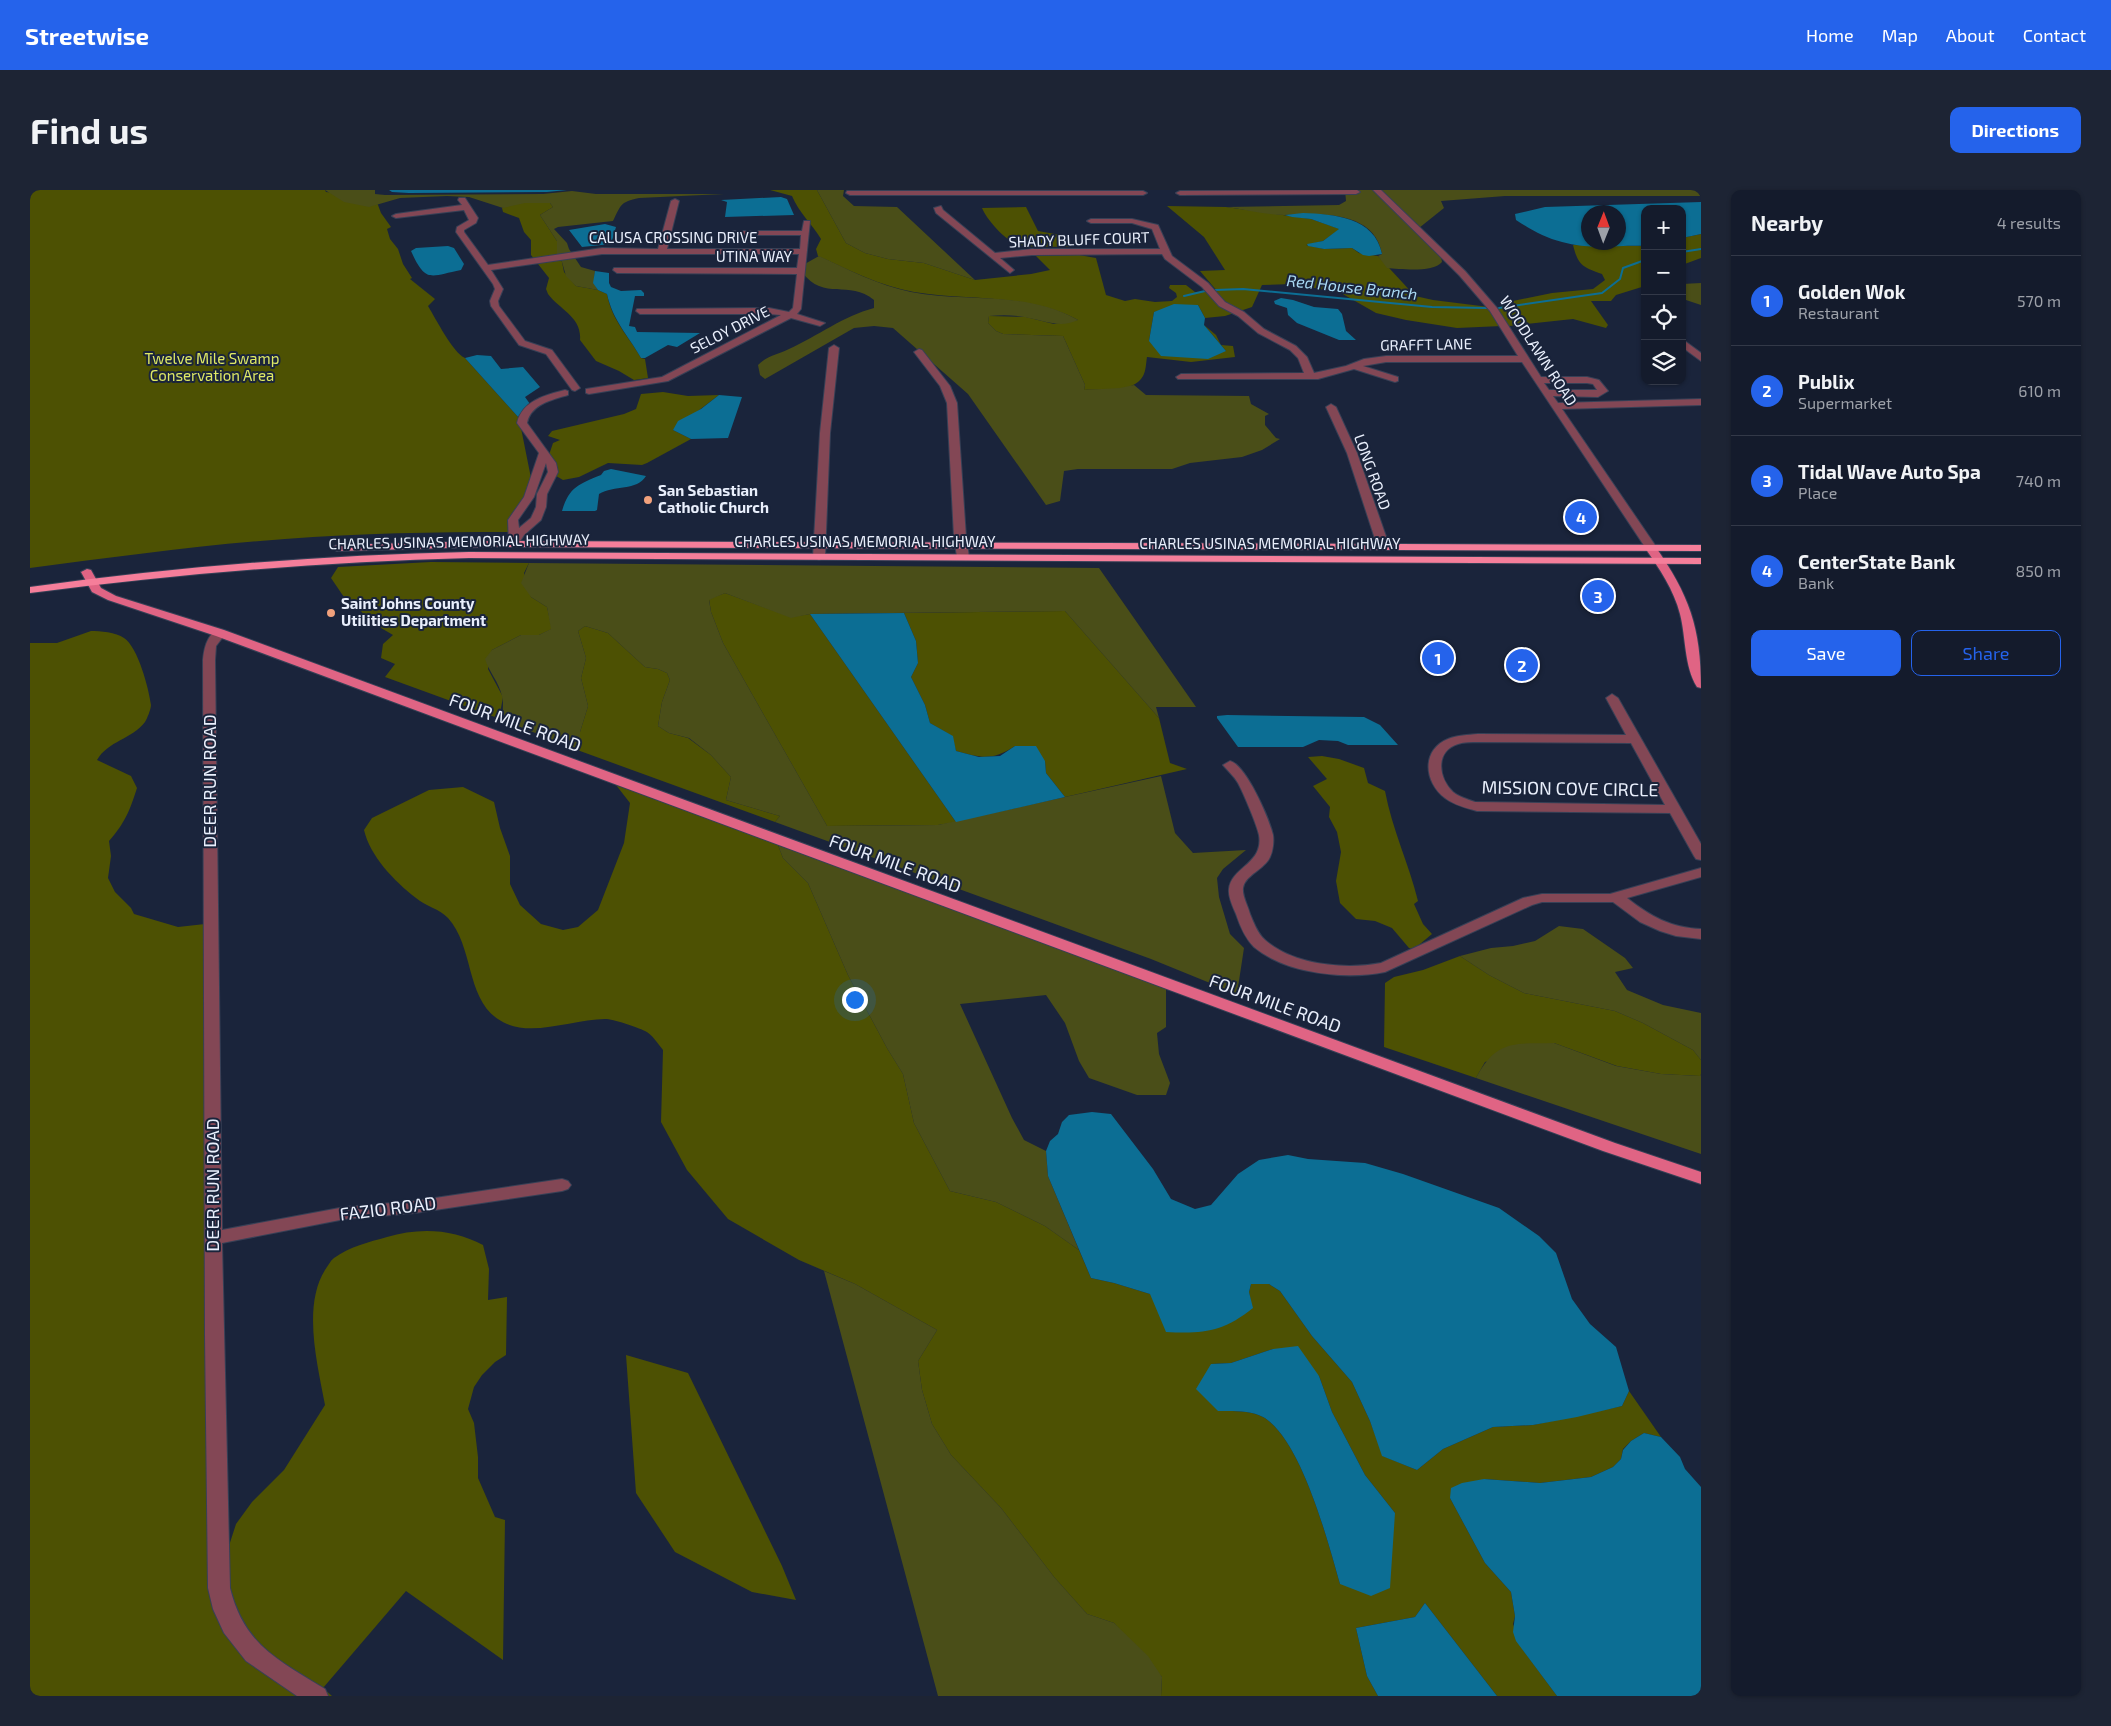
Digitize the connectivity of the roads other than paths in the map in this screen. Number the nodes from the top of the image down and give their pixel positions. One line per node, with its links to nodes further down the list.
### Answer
1 (1377, 190): 32 (street, WOODLAWN ROAD)
2 (1266, 191): 6 (street); 7 (street)
3 (949, 192): 4 (street); 8 (street)
4 (1028, 192): 5 (street)
5 (1107, 192): 9 (street)
6 (1184, 192)
7 (1356, 192)
8 (850, 193)
9 (1143, 193)
10 (675, 201): 17 (street)
11 (938, 208): 20 (street)
12 (396, 216): 21 (street)
13 (1091, 221): 18 (street)
14 (807, 222): 16 (street, SELOY DRIVE)
15 (733, 233): 16 (street)
16 (806, 233): 19 (street, SELOY DRIVE)
17 (662, 251): 19 (street, CALUSA CROSSING DRIVE); 21 (street, CALUSA CROSSING DRIVE)
18 (1164, 251): 20 (street, SHADY BLUFF COURT); 34 (street)
19 (803, 252): 24 (street, SELOY DRIVE)
20 (994, 256): 23 (street)
21 (485, 268): 39 (street)
22 (617, 270): 24 (street, UTINA WAY)
23 (1010, 270)
24 (801, 271): 26 (street, SELOY DRIVE)
25 (640, 311): 26 (street)
26 (791, 315): 27 (street); 39 (street, SELOY DRIVE)
27 (820, 323)
28 (1686, 345): 31 (street)
29 (834, 348): 50 (street)
30 (919, 352): 51 (street)
31 (1701, 358)
32 (1525, 359): 33 (street, GRAFFT LANE); 37 (street, WOODLAWN ROAD)
33 (1354, 366): 34 (street, GRAFFT LANE); 36 (street)
34 (1310, 376): 35 (street, GRAFFT LANE)
35 (1181, 377)
36 (1395, 380)
37 (1538, 380): 38 (street, WOODLAWN ROAD); 38 (street)
38 (1546, 393): 41 (street, WOODLAWN ROAD)
39 (576, 394): 43 (street, SELOY DRIVE)
40 (1701, 402): 41 (street)
41 (1556, 406): 48 (street, WOODLAWN ROAD)
42 (1331, 407): 47 (street, LONG ROAD)
43 (544, 453): 44 (street); 45 (street, SELOY DRIVE)
44 (518, 512): 45 (street); 46 (street)
45 (539, 514): 46 (street)
46 (514, 544): 50 (highway, CHARLES USINAS MEMORIAL HIGHWAY); 52 (highway); 55 (highway, CHARLES USINAS MEMORIAL HIGHWAY)
47 (1384, 548): 48 (highway, CHARLES USINAS MEMORIAL HIGHWAY); 51 (highway, CHARLES USINAS MEMORIAL HIGHWAY)
48 (1651, 548): 49 (highway, CHARLES USINAS MEMORIAL HIGHWAY); 53 (main road)
49 (1701, 548)
50 (819, 551): 51 (highway, CHARLES USINAS MEMORIAL HIGHWAY); 52 (highway, CHARLES USINAS MEMORIAL HIGHWAY)
51 (962, 551): 53 (highway, CHARLES USINAS MEMORIAL HIGHWAY)
52 (381, 556): 55 (highway, CHARLES USINAS MEMORIAL HIGHWAY)
53 (1660, 561): 54 (highway, CHARLES USINAS MEMORIAL HIGHWAY); 59 (main road)
54 (1701, 561)
55 (89, 577): 56 (highway, CHARLES USINAS MEMORIAL HIGHWAY); 57 (highway, CHARLES USINAS MEMORIAL HIGHWAY); 58 (main road, FOUR MILE ROAD)
56 (30, 580)
57 (30, 590)
58 (220, 633): 68 (main road, FOUR MILE ROAD); 70 (street, DEER RUN ROAD)
59 (1701, 684)
60 (1612, 698): 61 (street)
61 (1636, 739): 63 (street); 63 (street, MISSION COVE CIRCLE)
62 (1230, 765): 66 (street)
63 (1675, 809): 64 (street)
64 (1701, 856)
65 (1701, 872): 66 (street)
66 (1616, 897): 67 (street)
67 (1701, 934)
68 (1701, 1178)
69 (562, 1185): 70 (street, FAZIO ROAD)
70 (214, 1238): 71 (street, DEER RUN ROAD)
71 (317, 1696)

